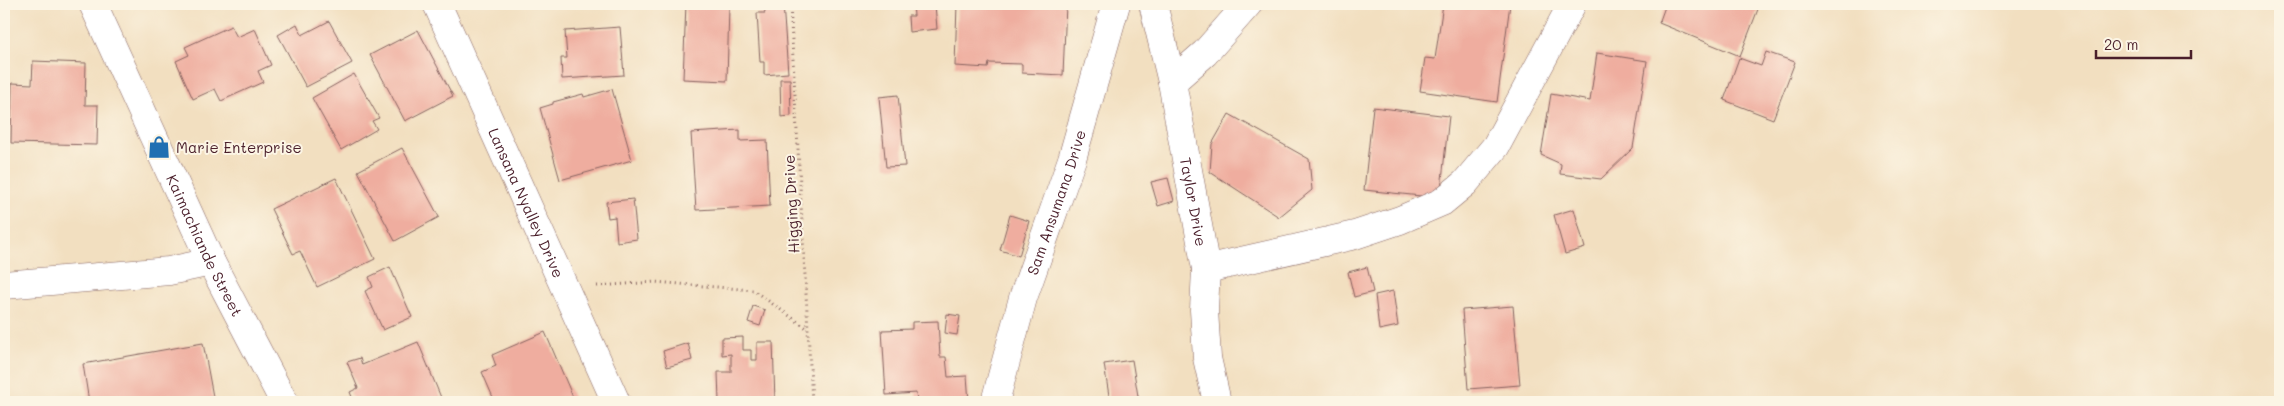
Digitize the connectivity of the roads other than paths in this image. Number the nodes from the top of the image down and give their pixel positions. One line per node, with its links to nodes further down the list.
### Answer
1 (93, 4): 8 (street, Kaimachiande Street)
2 (437, 4): 12 (street, Lansana Nyalley Drive)
3 (1116, 4): 13 (street, Sam Ansumana Drive)
4 (1153, 4): 7 (street, Taylor Drive)
5 (1248, 4): 7 (street)
6 (1572, 4): 9 (street)
7 (1172, 82): 9 (street, Taylor Drive)
8 (211, 262): 10 (street); 11 (street, Kaimachiande Street)
9 (1206, 269): 14 (street, Taylor Drive)
10 (4, 285)
11 (284, 402)
12 (616, 402)
13 (995, 402)
14 (1217, 402)

